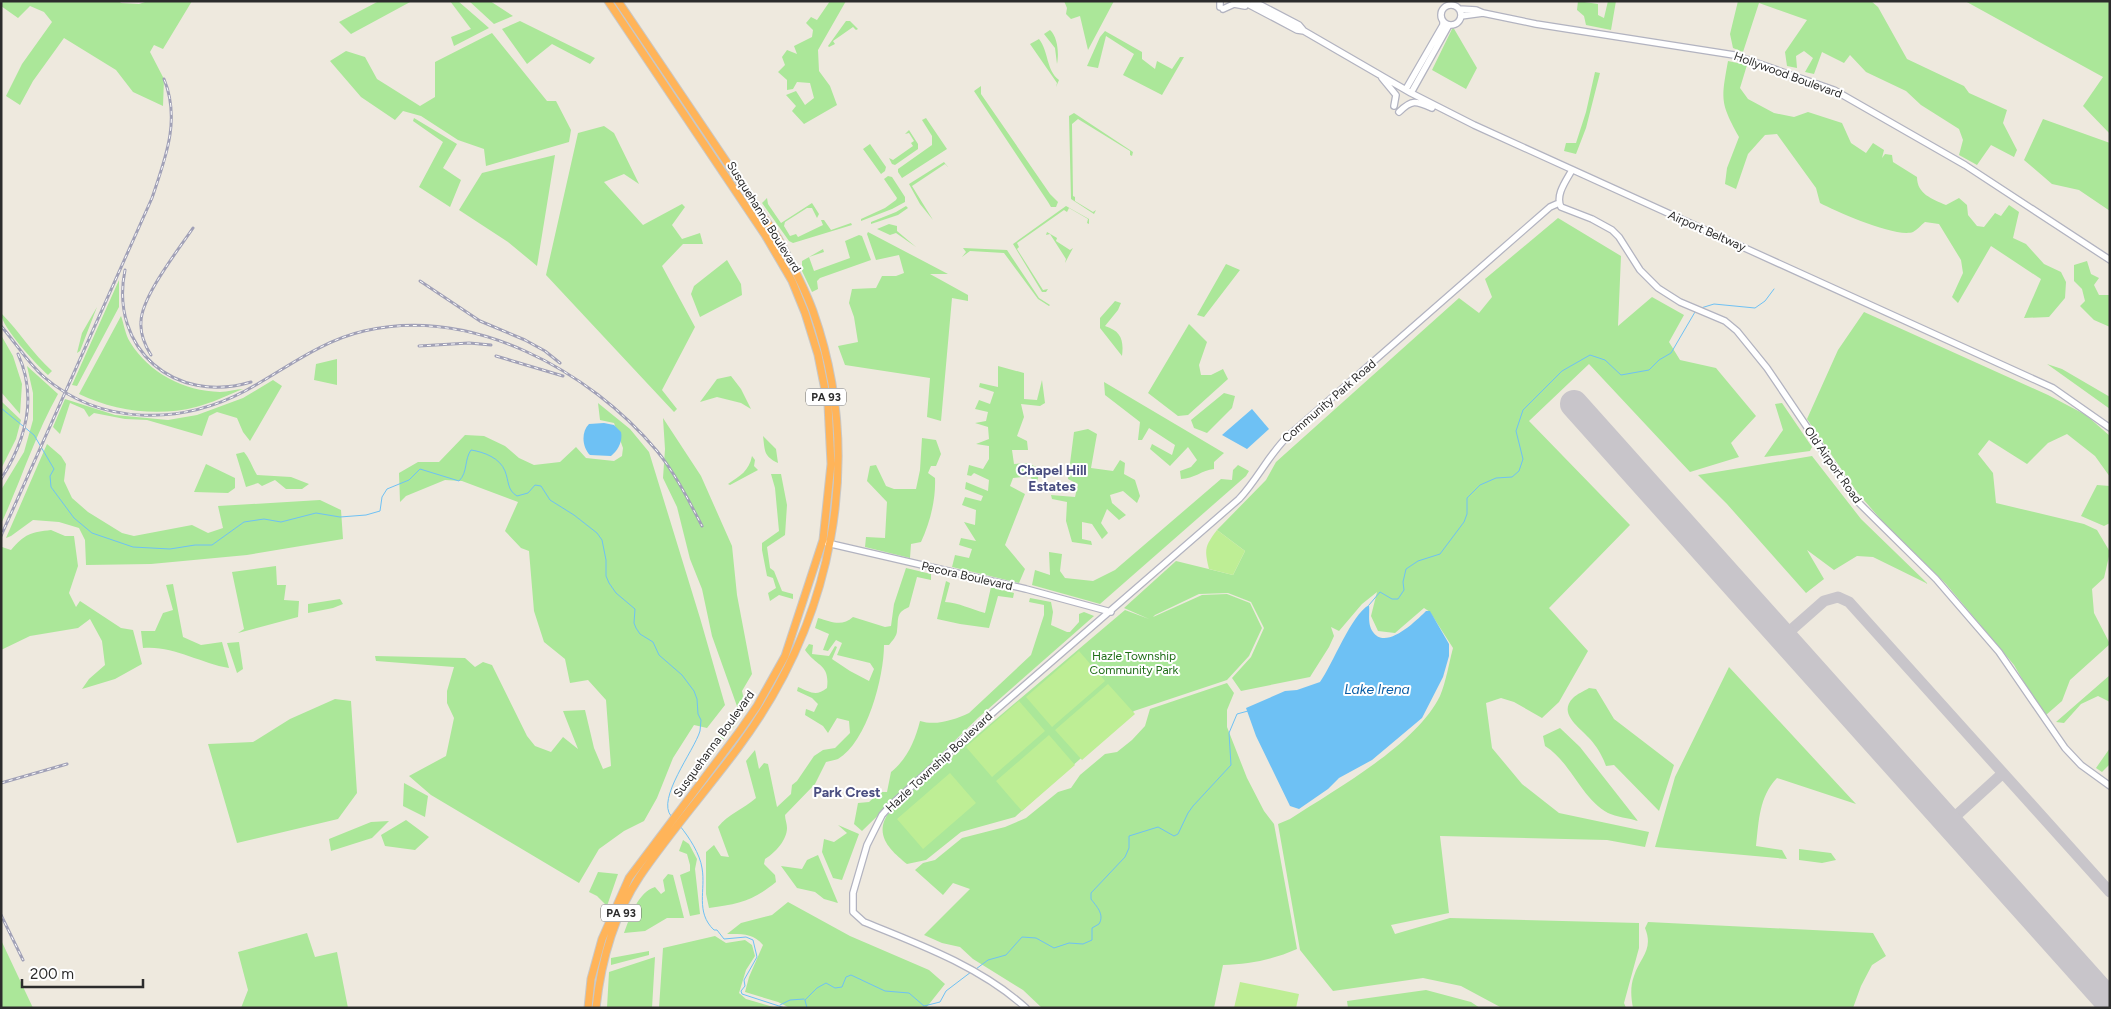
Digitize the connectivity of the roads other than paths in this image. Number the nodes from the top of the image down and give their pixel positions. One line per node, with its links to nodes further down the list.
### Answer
1 (608, 1): 23 (highway, Susquehanna Boulevard / PA 93)
2 (618, 1): 23 (highway, Susquehanna Boulevard / PA 93)
3 (1242, 1): 7 (street, Airport Beltway)
4 (1255, 1): 7 (street, Airport Beltway)
5 (1221, 6): 7 (street)
6 (1460, 9): 8 (street, Hollywood Boulevard); 9 (street); 10 (street)
7 (1267, 12): 13 (street, Airport Beltway)
8 (1482, 13): 9 (street, Hollywood Boulevard); 21 (street, Hollywood Boulevard)
9 (1461, 16): 11 (street)
10 (1443, 21): 11 (street); 12 (street)
11 (1449, 25): 14 (street)
12 (1427, 53): 14 (street); 15 (street)
13 (1375, 71): 15 (street, Airport Beltway); 16 (street)
14 (1423, 72): 15 (street)
15 (1408, 91): 18 (street, Airport Beltway)
16 (1394, 106)
17 (1399, 112): 18 (street)
18 (1474, 125): 19 (street, Airport Beltway)
19 (1572, 170): 20 (street); 22 (street, Airport Beltway)
20 (1559, 203): 24 (street, Community Park Road); 25 (street, Old Airport Road)
21 (2110, 260)
22 (2110, 428)
23 (827, 543): 24 (street, Pecora Boulevard); 26 (highway, Susquehanna Boulevard / PA 93); 27 (highway, Susquehanna Boulevard / PA 93)
24 (1111, 612): 28 (street, Hazle Township Boulevard)
25 (2110, 786)
26 (588, 1008)
27 (596, 1008)
28 (1026, 1008)

